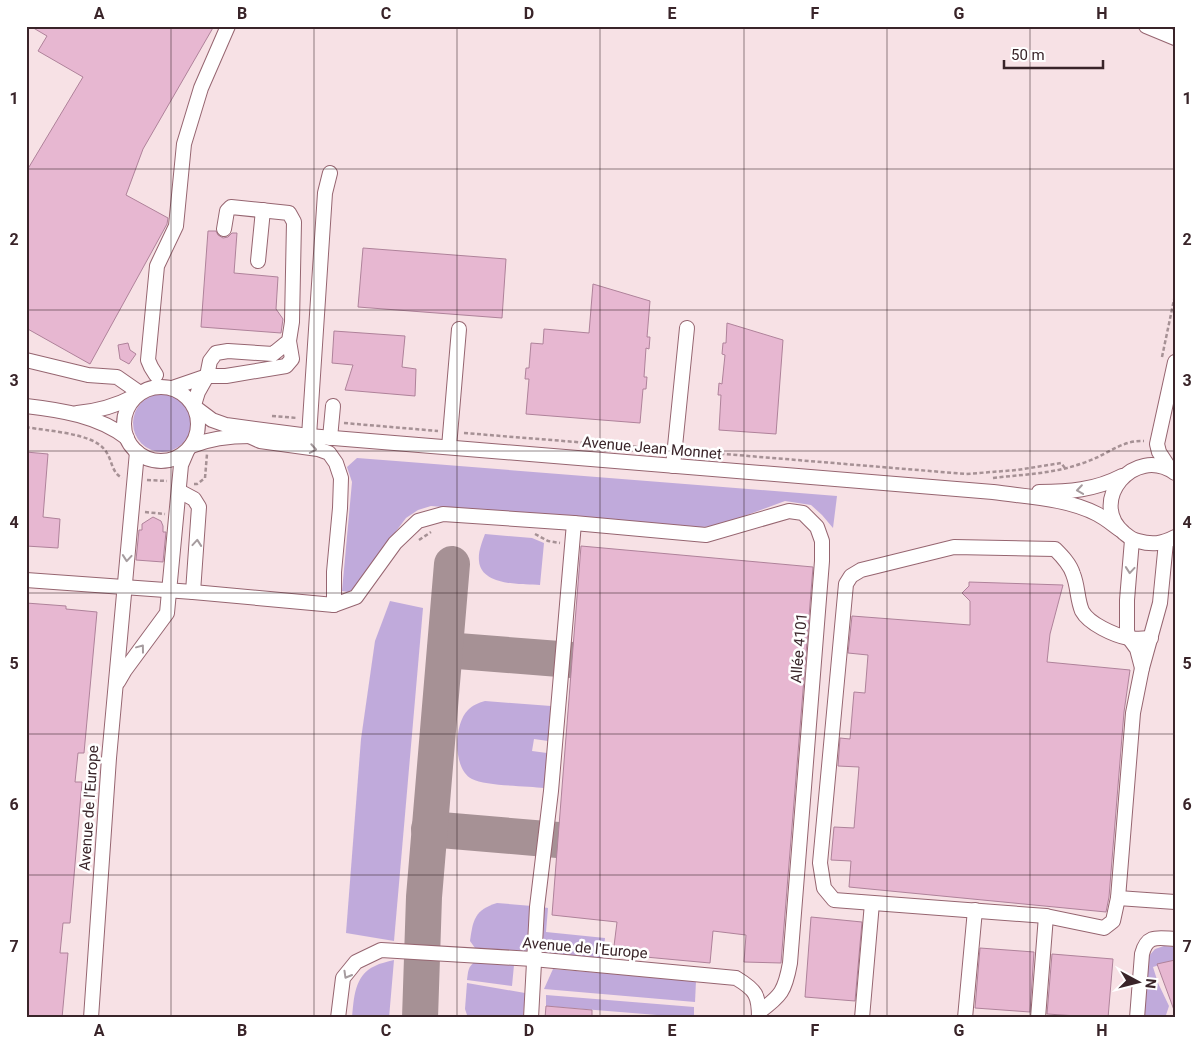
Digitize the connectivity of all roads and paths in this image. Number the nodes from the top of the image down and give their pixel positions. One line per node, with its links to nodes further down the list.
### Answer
1 (228, 26): 13 (street)
2 (1146, 26): 3 (street)
3 (1175, 38)
4 (330, 173): 23 (street)
5 (263, 210): 6 (street); 7 (street); 10 (street)
6 (224, 229)
7 (258, 261)
8 (687, 328): 33 (street)
9 (459, 329): 25 (street)
10 (289, 341): 14 (street); 14 (street)
11 (26, 360): 16 (street)
12 (1175, 362): 21 (street)
13 (156, 375)
14 (208, 376): 15 (street); 19 (street)
15 (172, 388): 16 (street); 19 (street)
16 (138, 394): 20 (street); 28 (street)
17 (28, 406): 20 (street)
18 (333, 406): 24 (street)
19 (195, 407): 27 (street, Avenue Jean Monnet); 32 (street)
20 (72, 413): 28 (street)
21 (1169, 414): 30 (street)
22 (267, 416): 23 (path)
23 (310, 420): 27 (street)
24 (332, 422): 25 (path); 29 (street)
25 (450, 432): 31 (street); 33 (path)
26 (249, 436): 27 (street, Avenue Jean Monnet); 32 (street, Avenue Jean Monnet); 57 (street, one-way to 57)
27 (309, 436): 29 (street, Avenue Jean Monnet)
28 (127, 438): 34 (street)
29 (330, 438): 31 (street, Avenue Jean Monnet)
30 (1157, 444): 36 (street); 38 (street)
31 (449, 447): 35 (street, Avenue Jean Monnet)
32 (189, 449): 34 (street); 40 (street)
33 (674, 449): 35 (street); 37 (path)
34 (137, 452): 54 (street, Avenue de l'Europe, one-way to 54)
35 (673, 466): 41 (street, Avenue Jean Monnet)
36 (1140, 466): 38 (street); 39 (street, Avenue Jean Monnet)
37 (1064, 468)
38 (1172, 471)
39 (1125, 474): 41 (street, Avenue Jean Monnet, one-way to 41); 45 (street)
40 (179, 491): 55 (street); 56 (street, one-way to 40)
41 (993, 492): 45 (street, Avenue Jean Monnet)
42 (136, 512): 43 (path)
43 (172, 515)
44 (574, 523): 51 (street); 57 (street, Allée 4101); 69 (street, Allée 4101)
45 (1119, 529): 50 (street, Avenue Jean Monnet)
46 (435, 530): 49 (path)
47 (530, 532): 51 (path)
48 (1170, 539): 50 (street); 52 (street)
49 (419, 540)
50 (1132, 540): 58 (street, one-way to 58)
51 (572, 545): 68 (street)
52 (1169, 571): 59 (street)
53 (26, 580): 54 (street)
54 (125, 586): 55 (street); 61 (street, Avenue de l'Europe)
55 (170, 590): 56 (street); 61 (street, one-way to 55)
56 (193, 592): 57 (street)
57 (334, 605)
58 (1129, 638): 59 (street); 60 (street); 63 (street)
59 (1151, 638): 60 (street)
60 (1142, 668): 62 (street)
61 (115, 690): 70 (street, Avenue de l'Europe)
62 (1118, 898): 64 (street); 66 (street)
63 (872, 902): 65 (street); 73 (street)
64 (1175, 902)
65 (975, 910): 66 (street); 74 (street)
66 (1046, 916): 75 (street)
67 (1175, 939): 76 (street)
68 (533, 959): 69 (street, Avenue de l'Europe); 71 (street, Avenue de l'Europe, one-way to 71); 72 (street)
69 (759, 1015)
70 (91, 1018)
71 (338, 1018)
72 (531, 1018)
73 (862, 1018)
74 (964, 1018)
75 (1038, 1018)
76 (1137, 1018)

